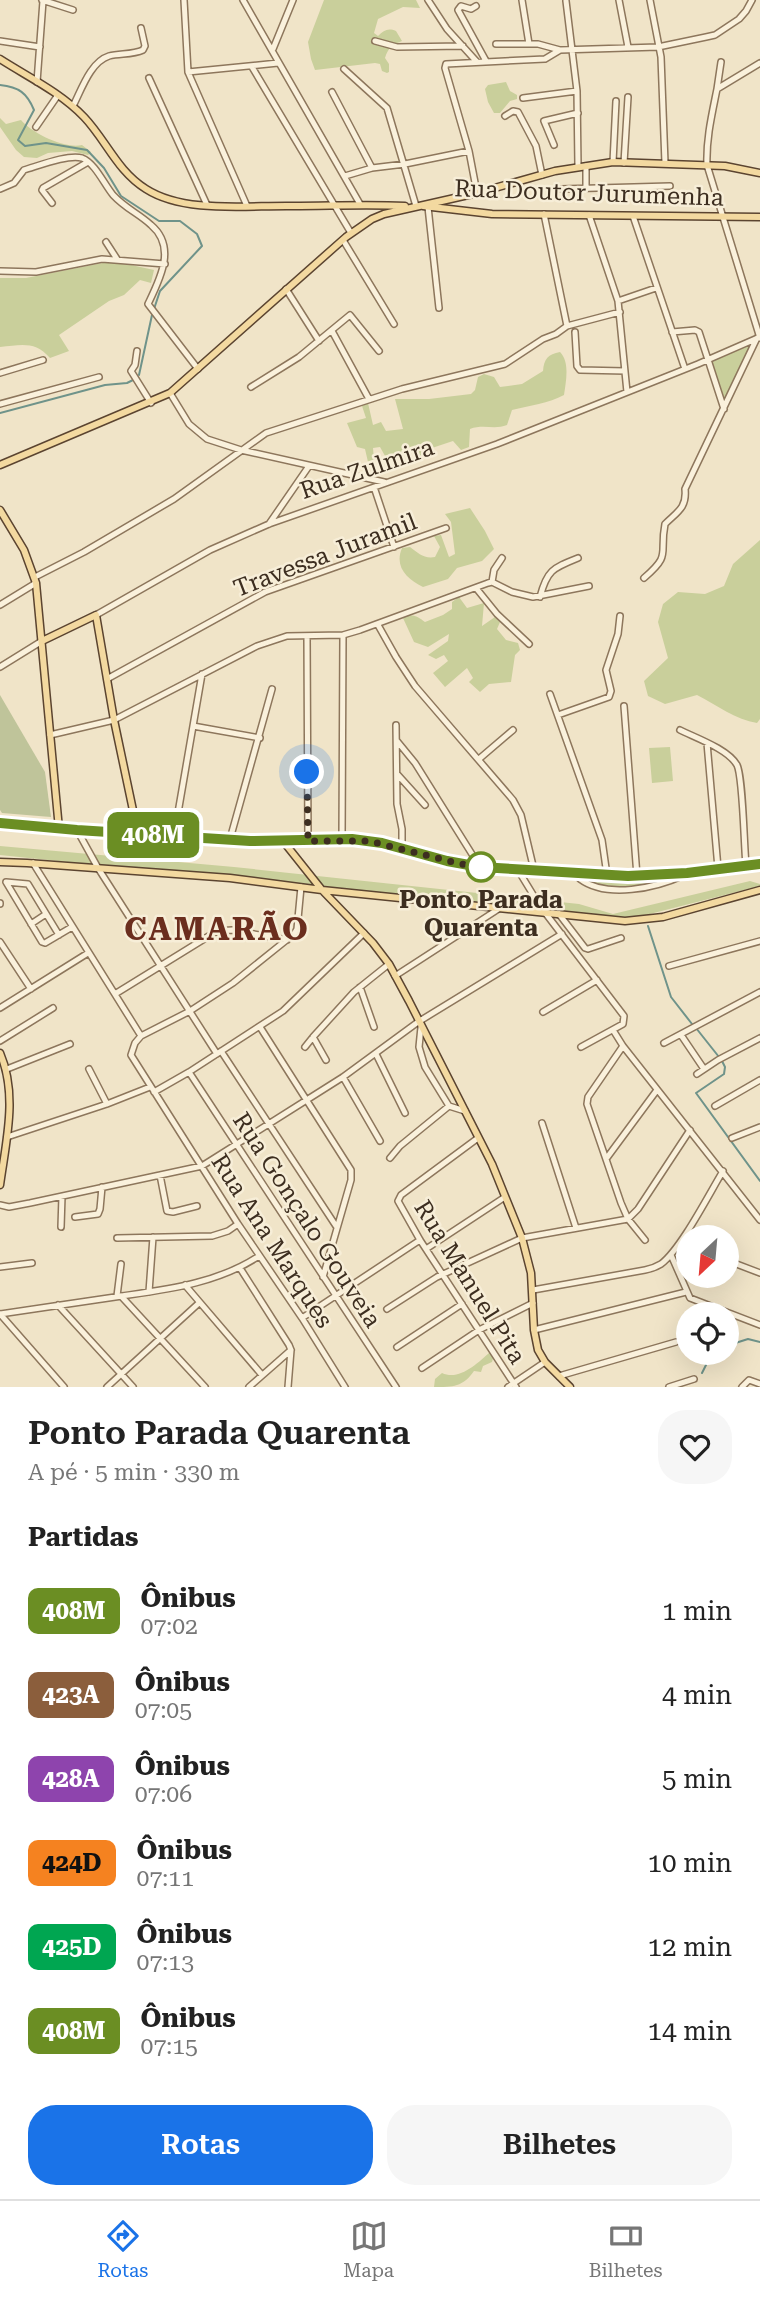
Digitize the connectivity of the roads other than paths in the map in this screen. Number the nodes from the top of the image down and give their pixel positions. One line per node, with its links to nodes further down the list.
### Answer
1 (42, 0): 12 (street); 19 (street)
2 (184, 0): 33 (street)
3 (243, 0): 22 (street)
4 (428, 0): 18 (street)
5 (522, 0): 17 (street)
6 (619, 0): 20 (street)
7 (650, 0): 21 (street)
8 (752, 0): 21 (street)
9 (566, 1): 24 (street)
10 (290, 2): 22 (street)
11 (476, 6): 26 (street)
12 (73, 10)
13 (141, 28): 43 (street)
14 (0, 41): 19 (street)
15 (375, 41): 18 (street)
16 (496, 44): 17 (street)
17 (529, 44): 23 (street)
18 (463, 46): 28 (street)
19 (40, 47): 35 (street)
20 (628, 47): 21 (street); 24 (street)
21 (658, 47): 52 (street)
22 (272, 49): 27 (street)
23 (560, 50): 24 (street); 26 (street)
24 (571, 50): 37 (street)
25 (0, 59): 35 (main road)
26 (486, 61): 28 (street)
27 (278, 62): 31 (street); 60 (street)
28 (477, 62): 48 (street)
29 (721, 62): 36 (street)
30 (760, 64): 36 (street)
31 (252, 66): 33 (street); 70 (street)
32 (344, 69): 53 (street)
33 (188, 72): 71 (street)
34 (149, 78): 69 (street)
35 (37, 82): 39 (main road)
36 (717, 89): 54 (street)
37 (577, 91): 41 (street); 44 (street)
38 (332, 92): 57 (street)
39 (58, 96): 43 (main road); 46 (street)
40 (628, 97): 51 (street)
41 (523, 98)
42 (616, 101): 50 (street)
43 (73, 106): 69 (main road)
44 (578, 113): 47 (street); 55 (street)
45 (505, 116): 59 (street)
46 (36, 127)
47 (554, 145)
48 (468, 151): 53 (street); 65 (street)
49 (88, 162): 63 (street); 67 (street); 85 (street)
50 (613, 162): 51 (main road); 56 (main road)
51 (624, 163): 52 (main road)
52 (665, 163): 54 (main road)
53 (405, 164): 57 (street); 72 (street)
54 (707, 165): 58 (main road); 78 (street)
55 (578, 166): 56 (main road); 59 (main road)
56 (586, 166): 62 (street)
57 (372, 168): 60 (street)
58 (760, 173)
59 (542, 175): 65 (main road)
60 (345, 176): 68 (street)
61 (670, 186): 62 (street)
62 (586, 187): 64 (street)
63 (0, 189)
64 (561, 189)
65 (477, 193): 66 (main road)
66 (460, 197): 72 (main road); 74 (main road)
67 (52, 203)
68 (363, 204): 70 (main road); 72 (main road); 80 (main road)
69 (207, 205): 71 (main road)
70 (334, 205): 71 (main road); 81 (street)
71 (247, 206)
72 (416, 206): 73 (main road, Rua Doutor Jurumenha); 80 (main road)
73 (428, 207): 74 (main road, Rua Doutor Jurumenha); 90 (street)
74 (461, 210): 75 (main road, Rua Doutor Jurumenha)
75 (544, 214): 76 (main road, Rua Doutor Jurumenha); 93 (street)
76 (589, 215): 77 (main road, Rua Doutor Jurumenha); 89 (street)
77 (633, 216): 78 (main road, Rua Doutor Jurumenha); 87 (street)
78 (724, 216): 79 (main road, Rua Doutor Jurumenha); 97 (street)
79 (760, 217)
80 (372, 219): 81 (main road)
81 (351, 233): 82 (main road)
82 (343, 240): 88 (main road); 92 (street)
83 (106, 242): 84 (street)
84 (117, 259): 85 (street); 86 (street)
85 (164, 264): 103 (street)
86 (0, 271)
87 (656, 288): 89 (street); 96 (street)
88 (286, 289): 98 (street); 103 (main road)
89 (618, 301): 91 (street)
90 (439, 308)
91 (620, 312): 93 (street); 105 (street)
92 (394, 324)
93 (567, 326): 111 (street)
94 (332, 331): 98 (street); 100 (street); 111 (street)
95 (575, 332): 105 (street)
96 (672, 332): 101 (street); 104 (street)
97 (759, 338): 101 (street, Rua Zulmira); 114 (street)
98 (319, 341): 108 (street)
99 (137, 351): 112 (street)
100 (380, 351)
101 (709, 359): 104 (street, Rua Zulmira); 114 (street)
102 (43, 360): 106 (street)
103 (198, 369): 110 (main road)
104 (685, 369): 109 (street, Rua Zulmira)
105 (625, 371): 109 (street)
106 (0, 373)
107 (99, 377): 113 (street)
108 (251, 387)
109 (627, 392): 118 (street, Rua Zulmira)
110 (170, 393): 112 (main road); 115 (street)
111 (369, 399): 115 (street)
112 (151, 403): 116 (main road)
113 (0, 404)
114 (724, 409): 126 (street)
115 (241, 450): 117 (street); 127 (street)
116 (0, 465)
117 (309, 466): 118 (street); 121 (street)
118 (386, 483): 119 (street, Rua Zulmira)
119 (374, 487): 121 (street, Rua Zulmira); 123 (street)
120 (0, 510): 127 (main road)
121 (269, 524): 133 (street, Rua Zulmira)
122 (446, 528): 123 (street, Travessa Juramil)
123 (394, 547): 142 (street, Travessa Juramil)
124 (502, 558): 128 (street)
125 (579, 558): 131 (street)
126 (644, 578)
127 (36, 580): 132 (street); 138 (main road)
128 (492, 582): 130 (street); 131 (street)
129 (589, 586): 131 (street)
130 (476, 588): 135 (street); 139 (street)
131 (540, 597)
132 (0, 605)
133 (96, 615): 138 (main road, Rua Zulmira); 142 (main road)
134 (620, 616): 146 (street)
135 (378, 625): 136 (street); 156 (street)
136 (343, 635): 137 (street); 165 (street)
137 (307, 636): 141 (street); 167 (street)
138 (42, 641): 140 (street, Rua Zulmira); 152 (main road)
139 (529, 644)
140 (0, 667)
141 (202, 674): 147 (street); 149 (street)
142 (107, 679): 147 (main road)
143 (272, 689): 153 (street)
144 (550, 694): 146 (street)
145 (624, 706): 181 (street)
146 (558, 715): 180 (street)
147 (114, 720): 152 (street); 162 (main road)
148 (396, 725): 154 (street)
149 (193, 726): 153 (street); 163 (street)
150 (513, 730): 156 (street)
151 (680, 730): 155 (street)
152 (50, 735): 160 (main road)
153 (260, 738): 164 (street)
154 (397, 741): 157 (street); 173 (street)
155 (707, 743): 172 (street); 175 (street)
156 (479, 759): 177 (street)
157 (397, 774): 158 (street); 168 (street)
158 (425, 805)
159 (0, 823): 160 (main road)
160 (59, 829): 161 (main road)
161 (77, 830): 162 (main road); 174 (street)
162 (138, 834): 163 (main road)
163 (174, 836): 164 (main road)
164 (230, 839): 166 (main road)
165 (342, 839): 167 (main road); 168 (main road)
166 (283, 841): 167 (main road); 183 (main road)
167 (308, 841)
168 (401, 848): 173 (main road)
169 (0, 862): 170 (main road)
170 (33, 863): 174 (main road); 190 (street)
171 (760, 864): 172 (main road)
172 (746, 865): 175 (main road)
173 (480, 867): 176 (main road)
174 (98, 868): 182 (main road); 200 (street)
175 (718, 868): 179 (main road)
176 (518, 870): 177 (main road); 186 (street)
177 (534, 870): 178 (main road)
178 (579, 873): 179 (street); 180 (main road)
179 (687, 873): 181 (main road)
180 (607, 875): 181 (main road)
181 (637, 876)
182 (301, 887): 183 (main road); 195 (street)
183 (323, 890): 185 (main road); 191 (main road)
184 (760, 890): 188 (main road)
185 (500, 908): 186 (main road); 202 (street)
186 (545, 913): 188 (main road); 192 (street)
187 (46, 914): 189 (street); 189 (street); 193 (street)
188 (559, 914): 194 (street)
189 (30, 924): 193 (street)
190 (72, 926): 193 (street); 198 (street)
191 (364, 933): 199 (main road); 213 (street)
192 (562, 934): 203 (street); 212 (street)
193 (59, 935)
194 (621, 937)
195 (287, 940): 200 (street); 210 (street)
196 (760, 941): 201 (street)
197 (0, 942): 205 (street)
198 (89, 953): 205 (street); 207 (street)
199 (389, 964): 202 (main road); 204 (street)
200 (162, 965): 207 (street); 210 (street)
201 (669, 966)
202 (395, 976): 212 (main road)
203 (597, 980): 211 (street); 215 (street)
204 (360, 987): 214 (street); 218 (street)
205 (31, 989): 208 (street)
206 (760, 992): 216 (street)
207 (115, 994): 217 (street)
208 (0, 1008)
209 (53, 1008): 220 (street)
210 (190, 1011): 217 (street); 226 (street)
211 (543, 1012)
212 (420, 1024): 228 (street); 242 (street); 243 (main road)
213 (260, 1027): 226 (street); 239 (street)
214 (374, 1027)
215 (613, 1030): 223 (street); 225 (street)
216 (681, 1035): 221 (street); 232 (street)
217 (141, 1036): 237 (street, Rua Ana Marques)
218 (313, 1037): 224 (street); 229 (street)
219 (760, 1038): 232 (street)
220 (0, 1041)
221 (664, 1043)
222 (70, 1044): 230 (street)
223 (623, 1046): 238 (street); 255 (street)
224 (304, 1047)
225 (581, 1047)
226 (219, 1052): 233 (street); 245 (street)
227 (0, 1054): 230 (main road)
228 (376, 1054): 235 (street); 244 (street)
229 (326, 1060)
230 (7, 1069): 249 (main road)
231 (89, 1069): 240 (street)
232 (704, 1069): 234 (street)
233 (188, 1072): 237 (street); 253 (street, Rua Gonçalo Gouveia)
234 (697, 1074)
235 (343, 1077): 239 (street); 252 (street)
236 (760, 1080): 241 (street)
237 (152, 1090): 240 (street); 257 (street, Rua Ana Marques)
238 (657, 1090): 248 (street); 255 (street)
239 (306, 1100): 245 (street); 271 (street)
240 (107, 1104): 249 (street)
241 (715, 1105)
242 (449, 1106): 243 (street); 254 (street)
243 (465, 1111): 250 (main road)
244 (405, 1113)
245 (270, 1122): 253 (street); 271 (street)
246 (542, 1123): 273 (street)
247 (760, 1127): 251 (street)
248 (690, 1130): 258 (street); 267 (street)
249 (7, 1137): 256 (main road)
250 (478, 1138): 263 (main road); 277 (street, Rua Manuel Pita)
251 (732, 1138)
252 (380, 1141)
253 (237, 1143): 257 (street); 290 (street, Rua Gonçalo Gouveia)
254 (390, 1158)
255 (606, 1159): 267 (street)
256 (2, 1160): 260 (main road)
257 (202, 1166): 259 (street); 269 (street, Rua Ana Marques)
258 (723, 1171): 268 (street); 270 (street)
259 (160, 1175): 261 (street); 265 (street)
260 (0, 1185)
261 (102, 1187): 262 (street); 266 (street)
262 (62, 1196): 264 (street); 272 (street)
263 (506, 1196): 276 (main road); 280 (street)
264 (0, 1205)
265 (197, 1206)
266 (75, 1217)
267 (628, 1219): 273 (street); 278 (street)
268 (760, 1220)
269 (238, 1224): 274 (street); 282 (street, Rua Ana Marques)
270 (690, 1225)
271 (336, 1226): 290 (street)
272 (61, 1227)
273 (576, 1228): 276 (street)
274 (153, 1237): 275 (street); 293 (street)
275 (117, 1238)
276 (522, 1238): 289 (street); 292 (main road)
277 (420, 1240): 280 (street, Rua Manuel Pita); 294 (street)
278 (645, 1240)
279 (676, 1247): 281 (street)
280 (426, 1250): 289 (street, Rua Manuel Pita)
281 (671, 1255): 292 (street); 295 (street)
282 (259, 1256): 287 (street); 303 (street, Rua Ana Marques)
283 (32, 1263): 286 (street)
284 (121, 1264): 296 (street)
285 (739, 1265): 288 (street)
286 (0, 1268)
287 (240, 1268): 291 (street); 310 (street)
288 (760, 1273)
289 (444, 1274): 299 (street, Rua Manuel Pita); 301 (street)
290 (325, 1279): 294 (street, Rua Gonçalo Gouveia)
291 (185, 1284): 293 (street); 297 (street)
292 (533, 1290): 298 (main road)
293 (149, 1292): 296 (street)
294 (334, 1293): 303 (street); 326 (street, Rua Gonçalo Gouveia)
295 (686, 1293): 304 (street); 306 (street)
296 (119, 1296): 300 (street); 307 (street)
297 (199, 1303): 307 (street); 314 (street)
298 (533, 1303): 305 (street); 306 (main road)
299 (462, 1304): 305 (street, Rua Manuel Pita); 309 (street)
300 (58, 1305): 302 (street); 313 (street)
301 (387, 1309)
302 (0, 1314): 320 (street)
303 (302, 1318): 318 (street, Rua Ana Marques)
304 (760, 1325)
305 (479, 1330): 312 (street); 319 (street, Rua Manuel Pita)
306 (534, 1330): 311 (main road)
307 (160, 1339): 313 (street); 323 (street)
308 (676, 1342): 315 (street)
309 (397, 1347)
310 (290, 1350): 314 (street); 325 (street)
311 (545, 1362): 315 (main road); 319 (street)
312 (422, 1368)
313 (121, 1374): 321 (street); 322 (street)
314 (261, 1375): 324 (street)
315 (559, 1376): 327 (main road)
316 (694, 1379): 328 (street)
317 (760, 1384): 329 (street)
318 (345, 1386)
319 (512, 1386)
320 (64, 1387)
321 (107, 1387)
322 (133, 1387)
323 (205, 1387)
324 (249, 1387)
325 (288, 1387)
326 (396, 1387)
327 (570, 1387)
328 (669, 1387)
329 (742, 1387)

